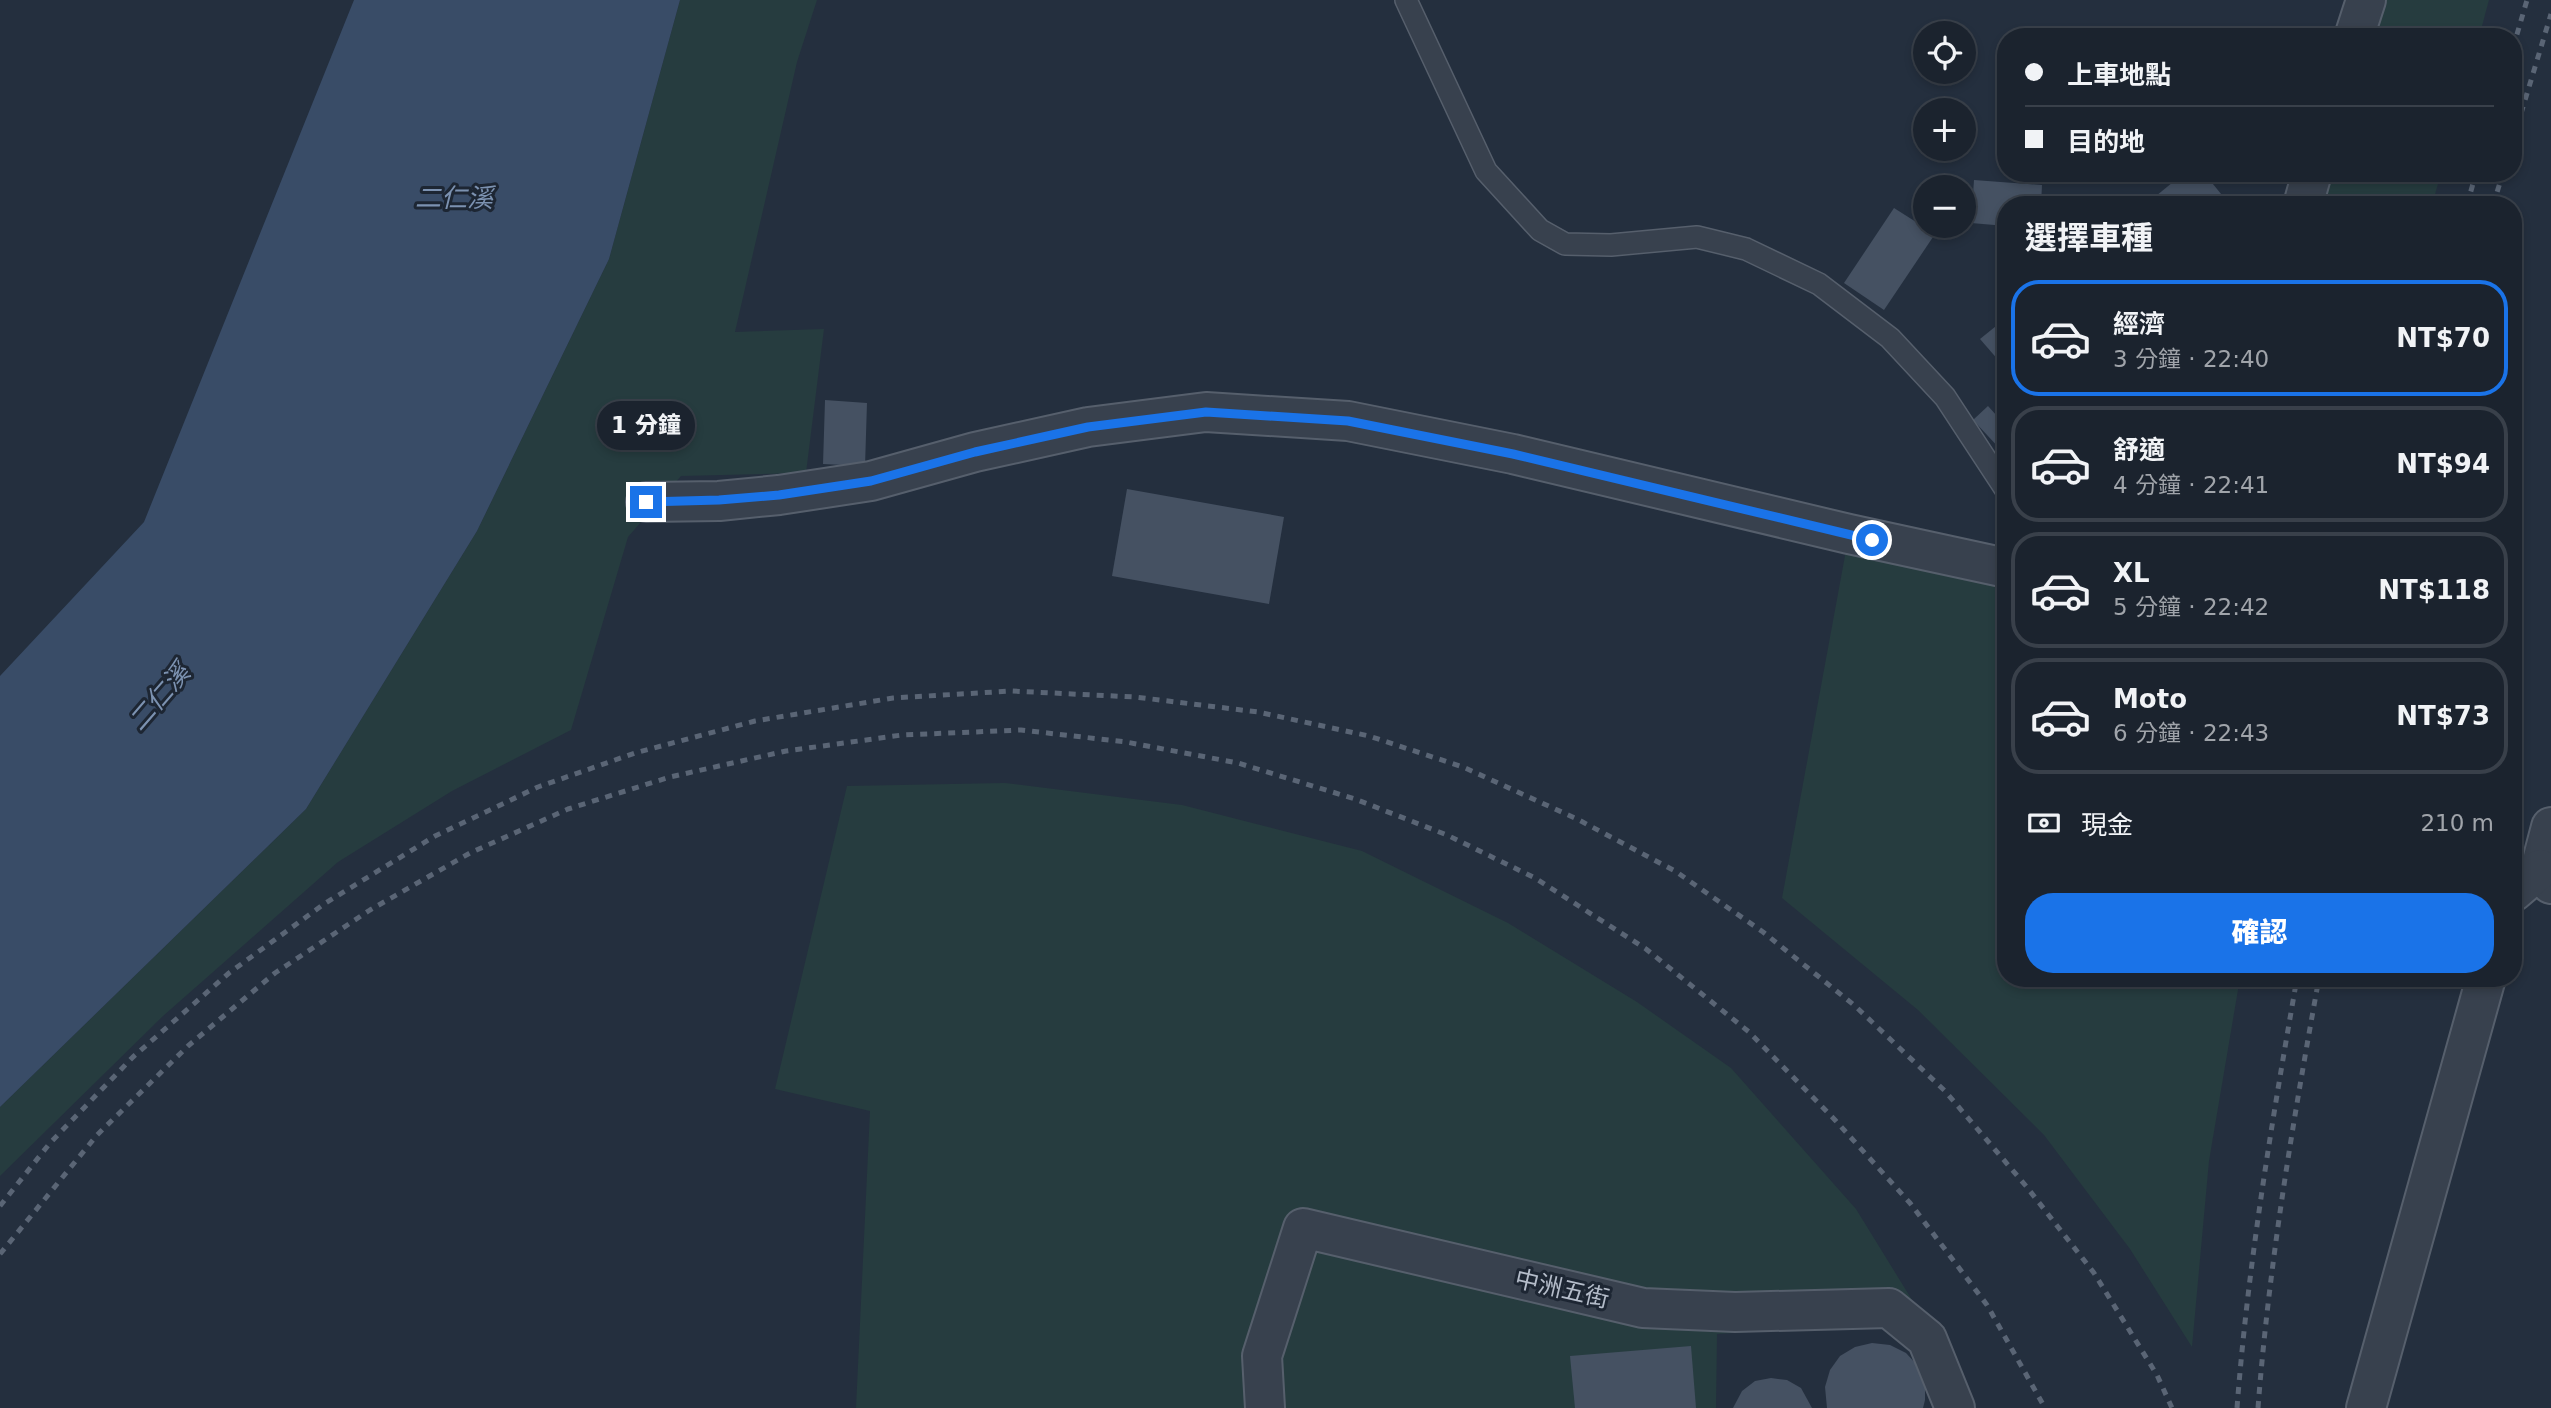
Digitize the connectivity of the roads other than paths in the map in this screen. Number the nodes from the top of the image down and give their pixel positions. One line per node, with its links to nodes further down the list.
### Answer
1 (1406, 0): 4 (lane)
2 (2366, 0): 3 (street)
3 (2357, 28)
4 (1997, 476)
5 (646, 502): 6 (street)
6 (1997, 566)
7 (2551, 827): 8 (street)
8 (2535, 882)
9 (2483, 987): 12 (street)
10 (1265, 1408): 11 (street, 中洲五街)
11 (1955, 1408)
12 (2366, 1408)

